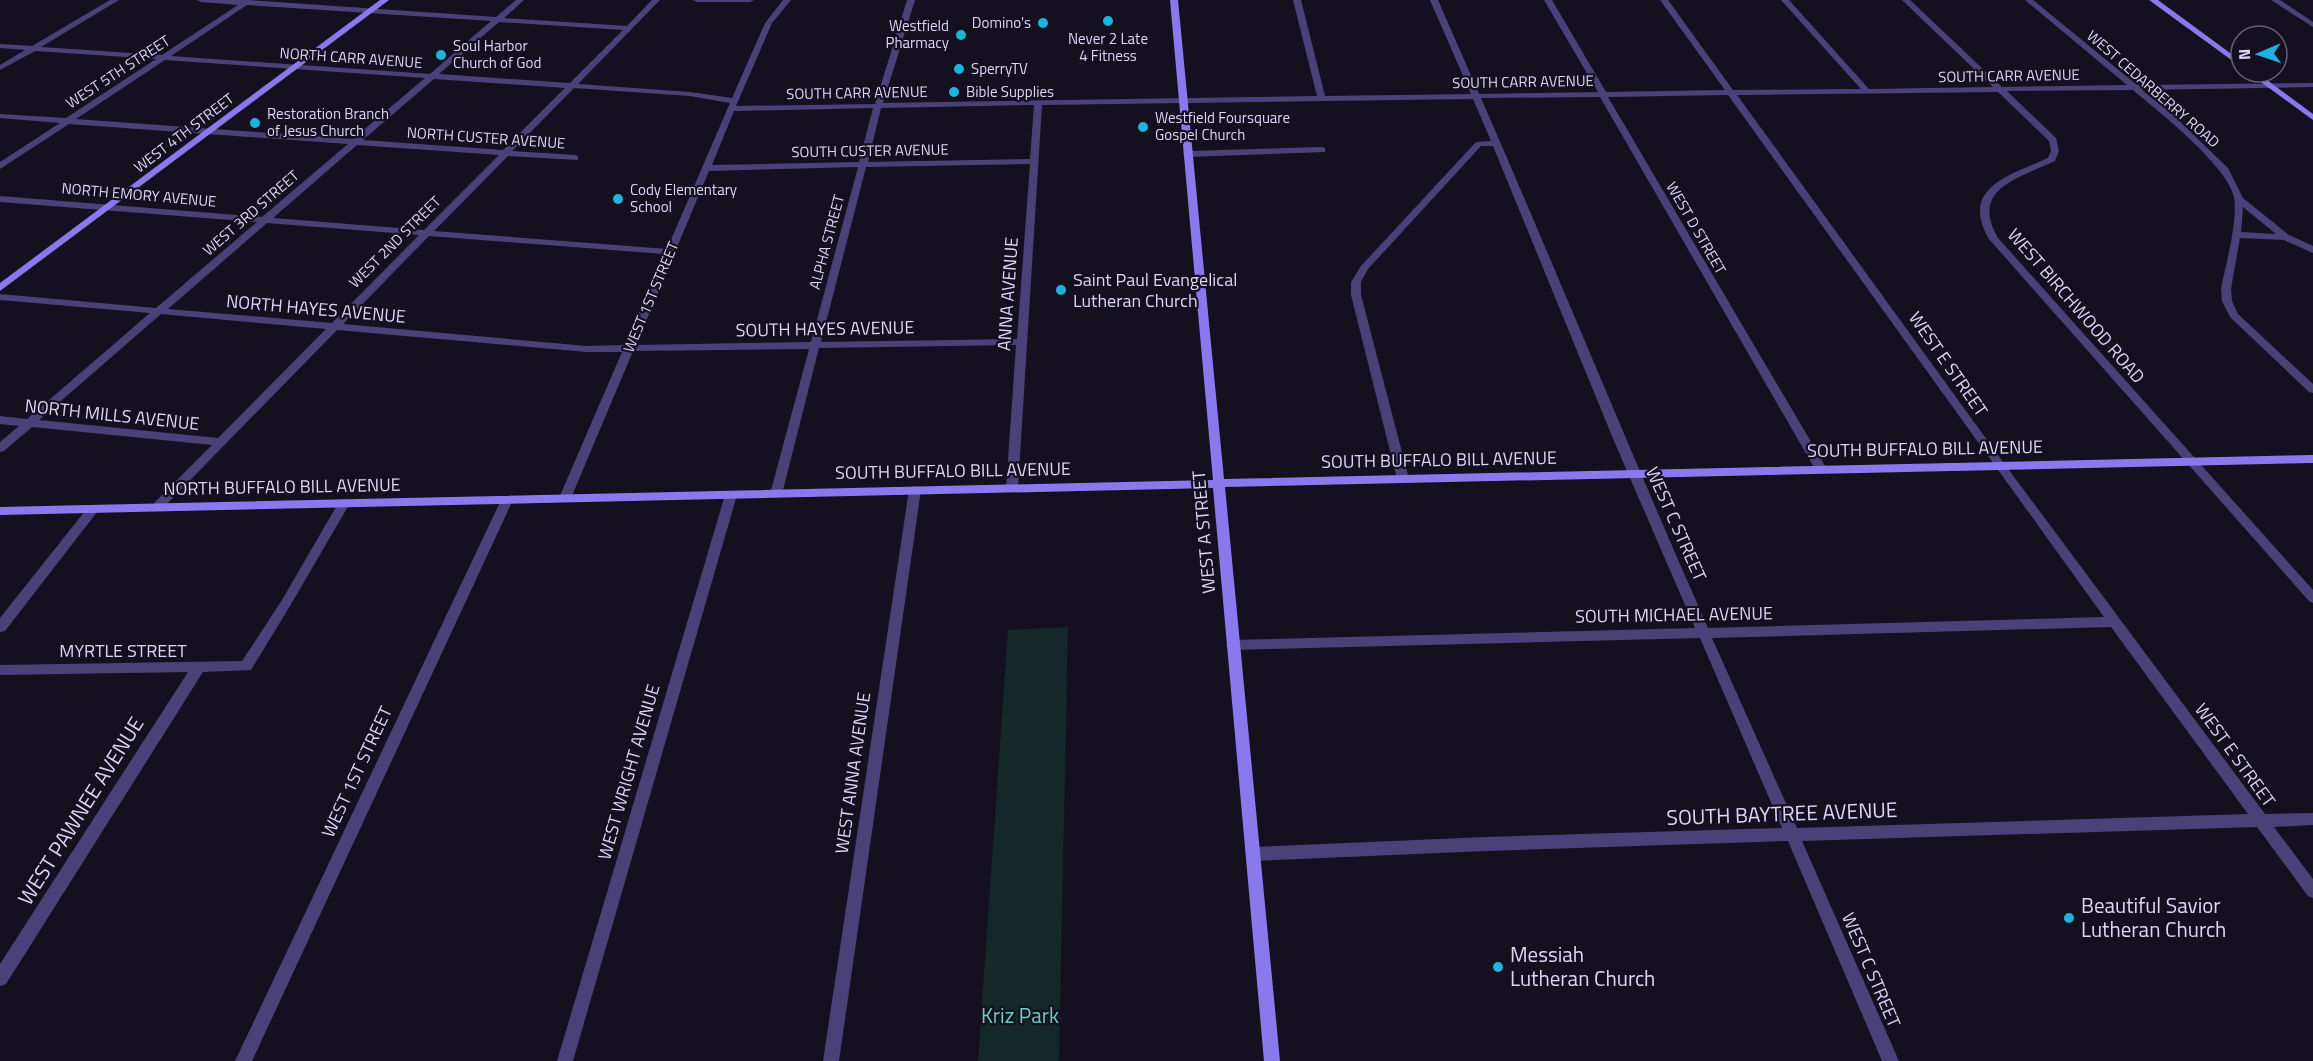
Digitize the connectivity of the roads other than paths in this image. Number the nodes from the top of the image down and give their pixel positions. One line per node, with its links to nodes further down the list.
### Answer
1 (115, 0): 26 (street)
2 (201, 0): 20 (street)
3 (385, 0): 21 (main road, WEST 4TH STREET)
4 (520, 0): 22 (street, WEST 3RD STREET)
5 (656, 0): 24 (street, WEST 2ND STREET)
6 (697, 0): 7 (street)
7 (750, 0)
8 (787, 0): 45 (street, WEST 1ST STREET)
9 (911, 0): 46 (street, ALPHA STREET)
10 (1173, 0): 43 (main road, WEST A STREET)
11 (1297, 0): 42 (street)
12 (1434, 0): 41 (street, WEST C STREET)
13 (1548, 0): 40 (street, WEST D STREET)
14 (1664, 0): 39 (street, WEST E STREET)
15 (1785, 0): 38 (street)
16 (1906, 0): 37 (street, WEST BIRCHWOOD ROAD)
17 (2029, 0): 36 (street, WEST CEDARBERRY ROAD)
18 (2153, 0): 27 (main road)
19 (2275, 0): 23 (street)
20 (248, 1): 21 (street); 28 (street, WEST 5TH STREET)
21 (370, 11): 22 (street); 29 (main road, WEST 4TH STREET)
22 (498, 19): 24 (street); 31 (street, WEST 3RD STREET)
23 (2313, 25)
24 (629, 28): 35 (street, WEST 2ND STREET)
25 (0, 46): 26 (street, NORTH CARR AVENUE)
26 (33, 49): 28 (street, NORTH CARR AVENUE); 30 (street)
27 (2229, 56)
28 (163, 58): 29 (street, NORTH CARR AVENUE); 49 (street, WEST 5TH STREET)
29 (295, 67): 31 (street, NORTH CARR AVENUE); 50 (main road, WEST 4TH STREET)
30 (0, 68)
31 (431, 77): 35 (street, NORTH CARR AVENUE); 51 (street, WEST 3RD STREET)
32 (2266, 84): 34 (main road)
33 (2313, 85): 34 (street, SOUTH CARR AVENUE)
34 (2269, 86): 36 (street, SOUTH CARR AVENUE); 48 (main road)
35 (571, 87): 45 (street, NORTH CARR AVENUE); 54 (street, WEST 2ND STREET)
36 (2135, 88): 37 (street, SOUTH CARR AVENUE); 62 (street, WEST CEDARBERRY ROAD)
37 (2001, 90): 38 (street, SOUTH CARR AVENUE); 83 (street, WEST BIRCHWOOD ROAD)
38 (1867, 91): 39 (street, SOUTH CARR AVENUE)
39 (1731, 93): 40 (street, SOUTH CARR AVENUE); 84 (street, WEST E STREET)
40 (1602, 94): 41 (street, SOUTH CARR AVENUE); 85 (street, WEST D STREET)
41 (1475, 96): 42 (street, SOUTH CARR AVENUE); 52 (street, WEST C STREET)
42 (1322, 98): 43 (street, SOUTH CARR AVENUE)
43 (1182, 100): 44 (street, SOUTH CARR AVENUE); 55 (main road, WEST A STREET)
44 (1038, 102): 46 (street, SOUTH CARR AVENUE); 57 (street, ANNA AVENUE)
45 (734, 105): 46 (street, SOUTH CARR AVENUE); 60 (street, WEST 1ST STREET)
46 (878, 106): 59 (street, ALPHA STREET)
47 (0, 116): 49 (street, NORTH CUSTER AVENUE)
48 (2313, 118)
49 (68, 121): 50 (street, NORTH CUSTER AVENUE); 58 (street, WEST 5TH STREET)
50 (209, 131): 51 (street, NORTH CUSTER AVENUE); 63 (main road, WEST 4TH STREET)
51 (356, 142): 54 (street, NORTH CUSTER AVENUE); 64 (street, WEST 3RD STREET)
52 (1495, 143): 86 (street, WEST C STREET); 87 (street)
53 (1322, 150): 55 (street)
54 (506, 154): 56 (street, NORTH CUSTER AVENUE); 65 (street, WEST 2ND STREET)
55 (1187, 154): 88 (main road, WEST A STREET)
56 (575, 158)
57 (1034, 161): 59 (street, SOUTH CUSTER AVENUE); 74 (street, ANNA AVENUE)
58 (0, 165)
59 (862, 165): 60 (street, SOUTH CUSTER AVENUE); 75 (street, ALPHA STREET)
60 (707, 168): 69 (street, WEST 1ST STREET)
61 (0, 199): 63 (street, NORTH EMORY AVENUE)
62 (2238, 199): 66 (street, WEST CEDARBERRY ROAD); 67 (street)
63 (108, 207): 64 (street, NORTH EMORY AVENUE); 70 (main road, WEST 4TH STREET)
64 (266, 220): 65 (street, NORTH EMORY AVENUE); 72 (street, WEST 3RD STREET)
65 (427, 233): 69 (street, NORTH EMORY AVENUE); 73 (street, WEST 2ND STREET)
66 (2235, 235): 67 (street); 77 (street, WEST CEDARBERRY ROAD)
67 (2286, 237): 68 (street)
68 (2313, 250)
69 (670, 252): 76 (street, WEST 1ST STREET)
70 (0, 288)
71 (0, 297): 72 (street, NORTH HAYES AVENUE)
72 (160, 312): 73 (street, NORTH HAYES AVENUE); 79 (street, WEST 3RD STREET)
73 (334, 327): 76 (street, NORTH HAYES AVENUE); 80 (street, WEST 2ND STREET)
74 (1021, 342): 75 (street, SOUTH HAYES AVENUE); 89 (street, ANNA AVENUE)
75 (816, 345): 76 (street, SOUTH HAYES AVENUE); 91 (street, ALPHA STREET)
76 (629, 349): 93 (street, WEST 1ST STREET)
77 (2313, 390)
78 (0, 420): 79 (street, NORTH MILLS AVENUE)
79 (30, 423): 80 (street, NORTH MILLS AVENUE); 81 (street, WEST 3RD STREET)
80 (221, 442): 96 (street, WEST 2ND STREET)
81 (0, 448)
82 (2313, 459): 83 (main road, SOUTH BUFFALO BILL AVENUE)
83 (2190, 461): 84 (main road, SOUTH BUFFALO BILL AVENUE); 99 (street, WEST BIRCHWOOD ROAD)
84 (1999, 465): 85 (main road, SOUTH BUFFALO BILL AVENUE); 100 (street, WEST E STREET)
85 (1821, 469): 86 (main road, SOUTH BUFFALO BILL AVENUE)
86 (1634, 473): 87 (main road, SOUTH BUFFALO BILL AVENUE); 102 (street, WEST C STREET)
87 (1402, 479): 88 (main road, SOUTH BUFFALO BILL AVENUE)
88 (1218, 483): 89 (main road, SOUTH BUFFALO BILL AVENUE); 103 (main road, WEST A STREET)
89 (1012, 488): 90 (main road, SOUTH BUFFALO BILL AVENUE)
90 (915, 490): 91 (main road, SOUTH BUFFALO BILL AVENUE); 114 (street, WEST ANNA AVENUE)
91 (776, 494): 92 (main road, SOUTH BUFFALO BILL AVENUE)
92 (731, 495): 93 (main road, SOUTH BUFFALO BILL AVENUE); 113 (street, WEST WRIGHT AVENUE)
93 (566, 498): 94 (main road, NORTH BUFFALO BILL AVENUE)
94 (507, 500): 95 (main road, NORTH BUFFALO BILL AVENUE); 112 (street, WEST 1ST STREET)
95 (344, 503): 96 (main road, NORTH BUFFALO BILL AVENUE); 104 (street, MYRTLE STREET)
96 (157, 507): 97 (main road, NORTH BUFFALO BILL AVENUE)
97 (93, 509): 98 (main road, NORTH BUFFALO BILL AVENUE); 101 (street)
98 (0, 511)
99 (2313, 598)
100 (2115, 622): 102 (street, SOUTH MICHAEL AVENUE); 107 (street, WEST E STREET)
101 (0, 627)
102 (1704, 633): 103 (street, SOUTH MICHAEL AVENUE); 108 (street, WEST C STREET)
103 (1233, 645): 109 (main road, WEST A STREET)
104 (198, 668): 105 (street, MYRTLE STREET); 111 (street, WEST PAWNEE AVENUE)
105 (0, 670)
106 (2313, 819): 107 (street, SOUTH BAYTREE AVENUE)
107 (2261, 820): 108 (street, SOUTH BAYTREE AVENUE); 110 (street, WEST E STREET)
108 (1792, 834): 109 (street, SOUTH BAYTREE AVENUE); 116 (street, WEST C STREET)
109 (1253, 854): 115 (main road, WEST A STREET)
110 (2313, 891)
111 (0, 978)
112 (243, 1061)
113 (565, 1061)
114 (831, 1061)
115 (1272, 1061)
116 (1891, 1061)

